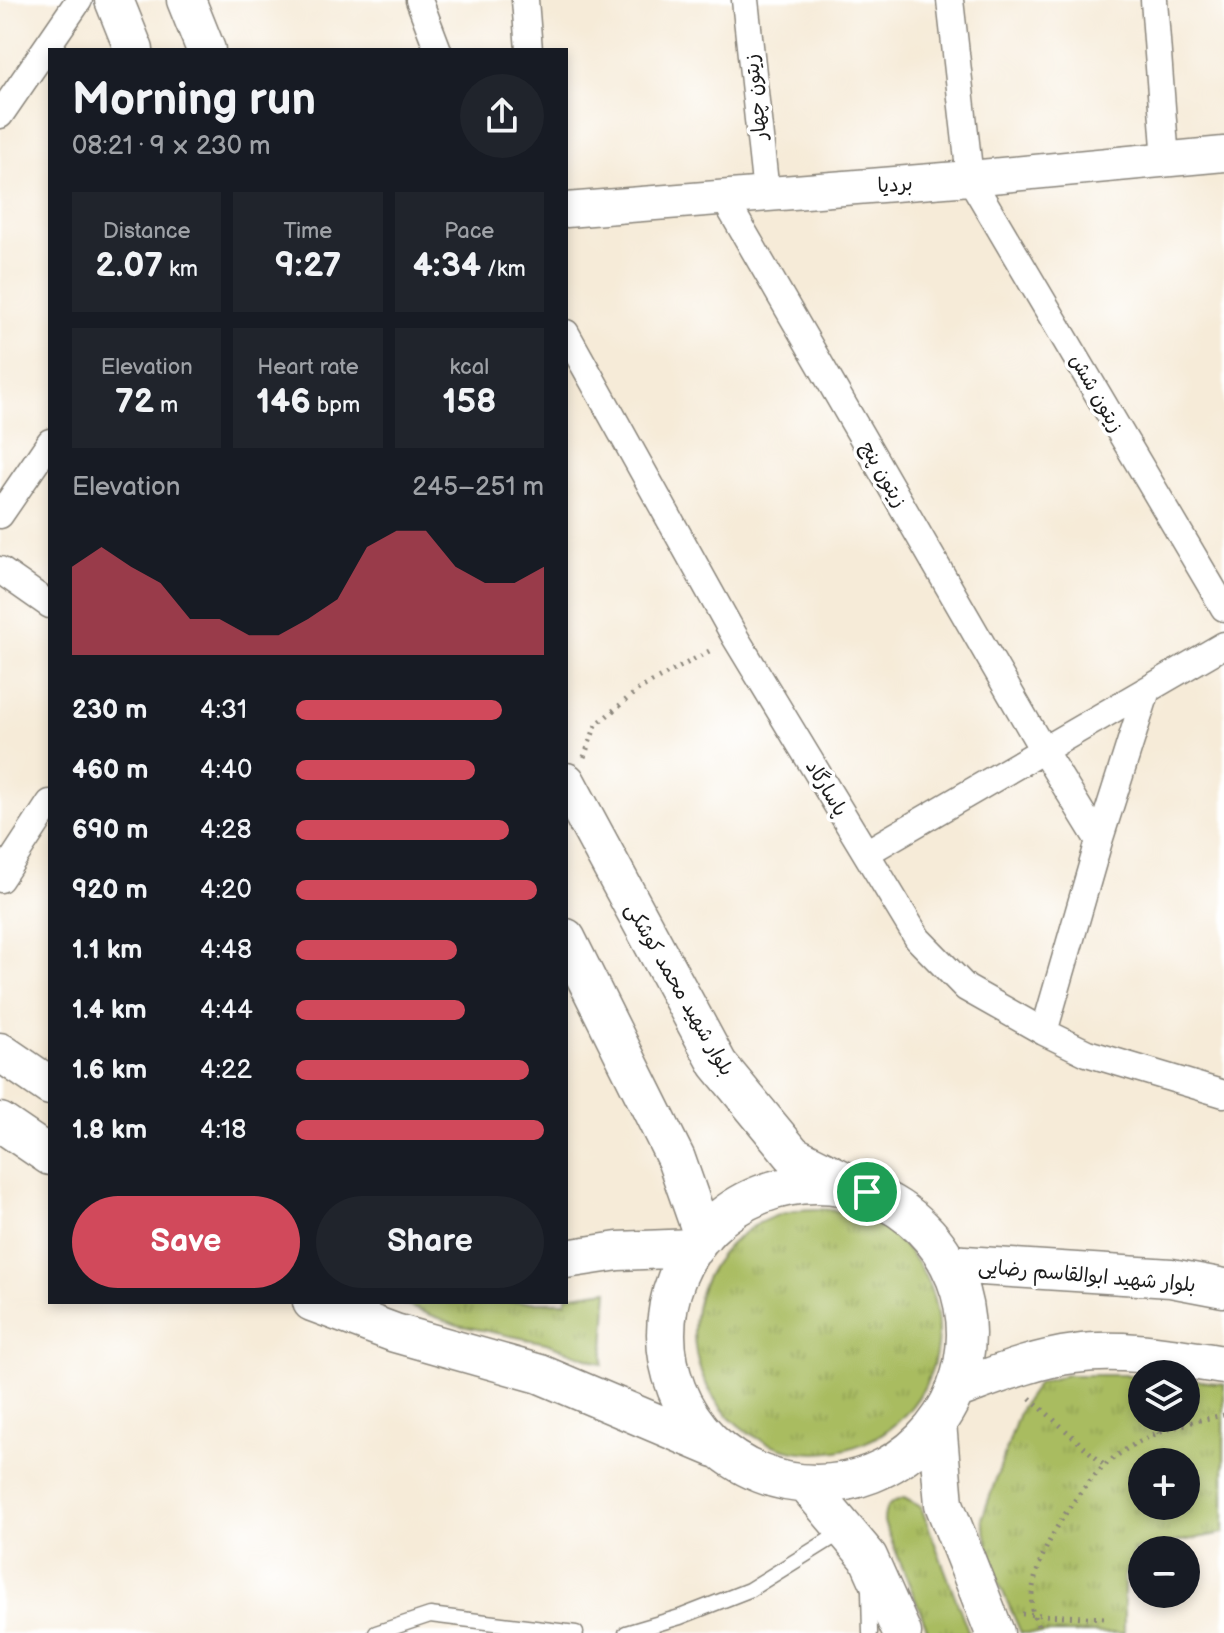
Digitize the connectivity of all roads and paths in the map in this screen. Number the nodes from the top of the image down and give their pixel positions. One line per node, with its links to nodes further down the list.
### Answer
1 (79, 0): 13 (street)
2 (114, 0): 9 (main road)
3 (186, 0): 10 (main road)
4 (419, 0): 11 (street)
5 (525, 0): 12 (street)
6 (745, 0): 17 (street, زیتون چهار)
7 (950, 0): 16 (street)
8 (1154, 0): 15 (street)
9 (133, 48)
10 (205, 48)
11 (437, 48)
12 (529, 48)
13 (0, 115)
14 (1222, 158): 15 (street, بردیا)
15 (1166, 161): 16 (street, بردیا)
16 (970, 178): 17 (street, بردیا); 25 (street, زیتون شش)
17 (766, 193): 18 (street, بردیا)
18 (724, 198): 19 (street, بردیا); 29 (street, زیتون پنج)
19 (568, 210)
20 (568, 337): 26 (street, پاسارگاد)
21 (48, 445): 22 (street)
22 (0, 515)
23 (0, 570): 24 (street)
24 (48, 604)
25 (1224, 608)
26 (735, 637): 30 (path); 33 (street, پاسارگاد)
27 (1224, 645): 28 (street)
28 (1147, 690): 29 (street); 32 (street)
29 (1043, 750): 32 (street, زیتون پنج); 33 (street)
30 (568, 786): 42 (main road, بلوار شهید محمد کوشکی)
31 (48, 806): 34 (street)
32 (1099, 841): 36 (street)
33 (866, 853): 36 (street, پاسارگاد)
34 (0, 879)
35 (568, 942): 43 (main road)
36 (1044, 1032): 39 (street, پاسارگاد)
37 (0, 1052): 38 (main road)
38 (48, 1085)
39 (1224, 1094)
40 (0, 1122): 41 (main road)
41 (48, 1155)
42 (867, 1192): 43 (main road); 45 (main road, بلوار شهید محمد کوشکی)
43 (698, 1242): 44 (main road); 54 (main road)
44 (568, 1259)
45 (949, 1264): 46 (main road, بلوار شهید ابوالقاسم رضایی); 50 (main road, بلوار شهید محمد کوشکی)
46 (1224, 1288)
47 (317, 1304): 54 (main road)
48 (1224, 1365): 49 (main road)
49 (1003, 1373): 50 (main road); 55 (path)
50 (955, 1390): 52 (main road, بلوار شهید محمد کوشکی)
51 (1224, 1415): 53 (path)
52 (937, 1423): 56 (main road, بلوار شهید محمد کوشکی); 60 (main road)
53 (1159, 1433): 55 (path)
54 (721, 1451): 56 (main road, بلوار شهید محمد کوشکی)
55 (1105, 1466): 58 (path)
56 (807, 1485): 57 (main road)
57 (857, 1544): 63 (lane); 64 (lane); 65 (main road)
58 (1033, 1613): 59 (path); 60 (path); 66 (path)
59 (1105, 1618)
60 (992, 1625)
61 (376, 1633): 62 (lane)
62 (576, 1633)
63 (626, 1633)
64 (870, 1633)
65 (902, 1633)
66 (1041, 1633)

